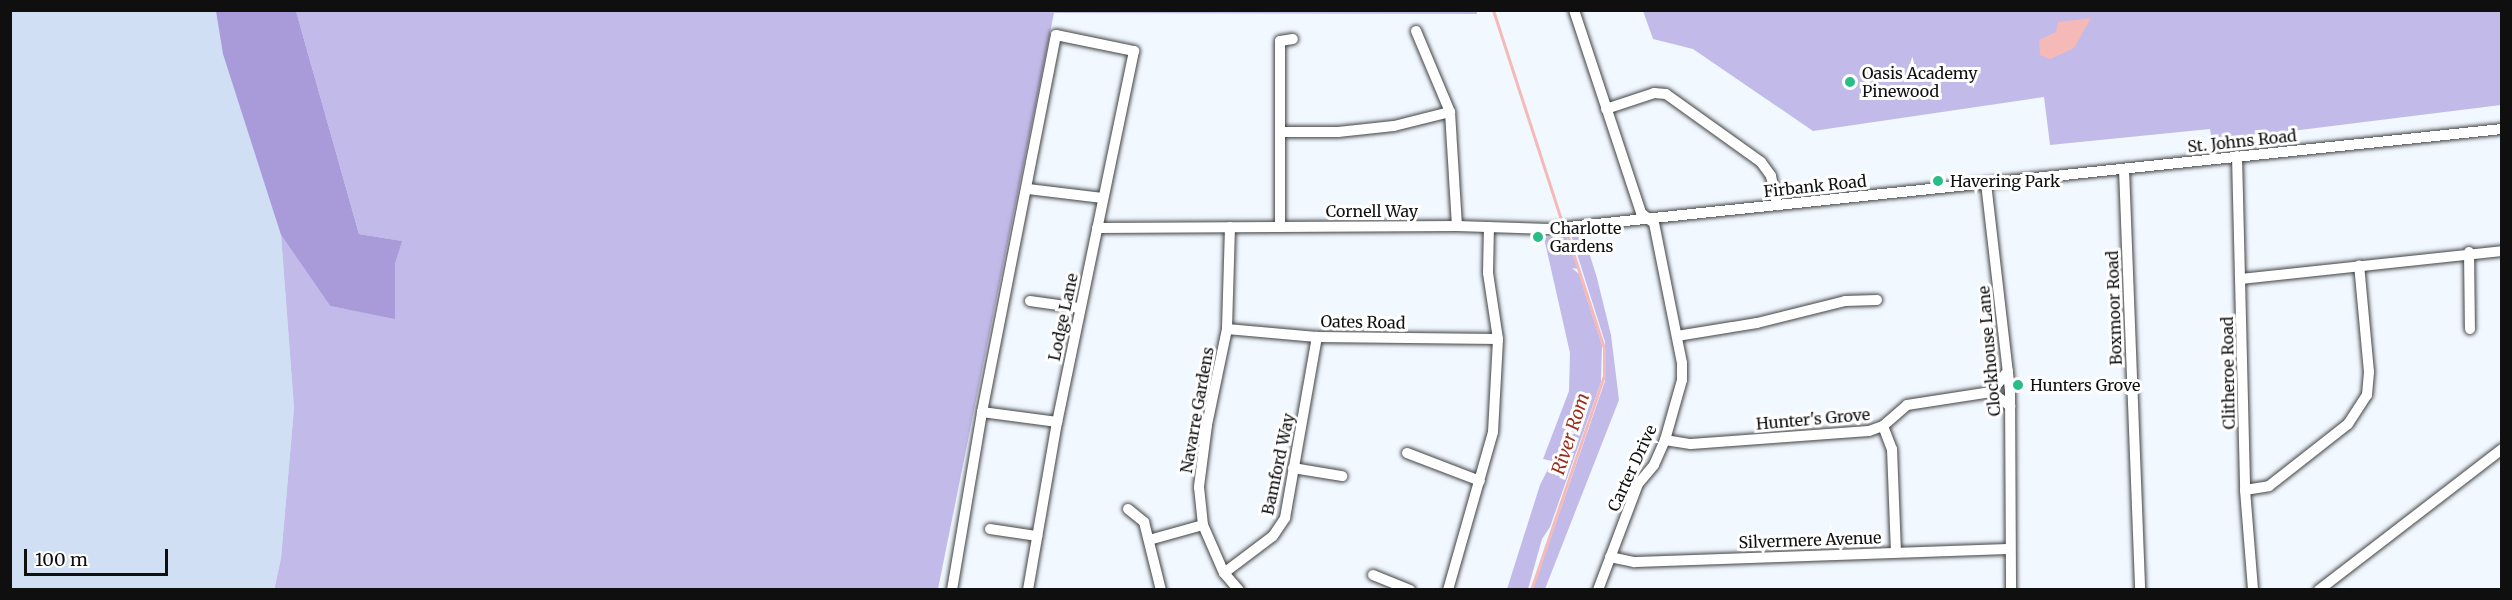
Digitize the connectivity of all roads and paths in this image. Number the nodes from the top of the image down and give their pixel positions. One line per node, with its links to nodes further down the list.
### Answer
1 (1574, 10): 4 (street, Carter Drive)
2 (1416, 31): 5 (street)
3 (1293, 39): 7 (street)
4 (1606, 109): 13 (street); 14 (street, Carter Drive)
5 (1450, 112): 7 (street); 16 (street)
6 (2502, 129): 8 (street, St. Johns Road)
7 (1281, 132): 15 (street)
8 (2237, 156): 9 (street, St. Johns Road); 23 (street, Clitheroe Road)
9 (2124, 169): 10 (street, St. Johns Road); 63 (street, Boxmoor Road)
10 (1986, 183): 13 (street, Firbank Road); 32 (street, Clockhouse Lane)
11 (1028, 189): 12 (street); 12 (street, Lodge Lane); 35 (street)
12 (1102, 198): 19 (street, Lodge Lane)
13 (1777, 205): 14 (street, Firbank Road)
14 (1647, 218): 18 (street, Cornell Way); 29 (street, Carter Drive)
15 (1280, 226): 16 (street, Cornell Way); 17 (street, Cornell Way)
16 (1457, 226): 18 (street, Cornell Way)
17 (1230, 227): 19 (street, Cornell Way); 27 (street, Navarre Gardens)
18 (1489, 227): 31 (street)
19 (1097, 228): 26 (street, Lodge Lane)
20 (2502, 251): 21 (street)
21 (2469, 252): 22 (street); 28 (street)
22 (2359, 265): 23 (street); 44 (street)
23 (2241, 279): 44 (street, Clitheroe Road)
24 (1877, 300): 29 (street)
25 (1030, 301): 26 (street)
26 (1080, 308): 36 (street, Lodge Lane)
27 (1227, 329): 30 (street, Oates Road); 46 (street, Navarre Gardens)
28 (2470, 329)
29 (1677, 336): 38 (street, Carter Drive)
30 (1317, 337): 31 (street, Oates Road); 41 (street, Bamford Way)
31 (1498, 339): 43 (street)
32 (2008, 371): 33 (street); 34 (street, Clockhouse Lane)
33 (1991, 392): 34 (street); 37 (street, Hunter's Grove)
34 (2010, 406): 50 (street, Clockhouse Lane)
35 (982, 412): 36 (street); 55 (street)
36 (1057, 422): 48 (street, Lodge Lane)
37 (1883, 426): 38 (street, Hunter's Grove); 51 (street)
38 (1665, 440): 52 (street, Carter Drive)
39 (2502, 449): 65 (street)
40 (1407, 453): 43 (street)
41 (1293, 468): 42 (street); 53 (street, Bamford Way)
42 (1342, 476)
43 (1480, 481): 60 (street)
44 (2246, 490): 64 (street, Clitheroe Road)
45 (1128, 509): 49 (street)
46 (1203, 525): 49 (street); 53 (street, Navarre Gardens)
47 (990, 529): 48 (street)
48 (1037, 536): 56 (street, Lodge Lane)
49 (1149, 540): 57 (street)
50 (2010, 549): 51 (street, Silvermere Avenue); 62 (street, Clockhouse Lane)
51 (1896, 552): 52 (street, Silvermere Avenue)
52 (1610, 557): 61 (street, Carter Drive)
53 (1224, 573): 58 (street, Navarre Gardens)
54 (1373, 575): 59 (street)
55 (952, 590)
56 (1028, 590)
57 (1161, 590)
58 (1239, 590)
59 (1410, 590)
60 (1449, 590)
61 (1598, 590)
62 (2010, 590)
63 (2140, 590)
64 (2253, 590)
65 (2319, 590)

